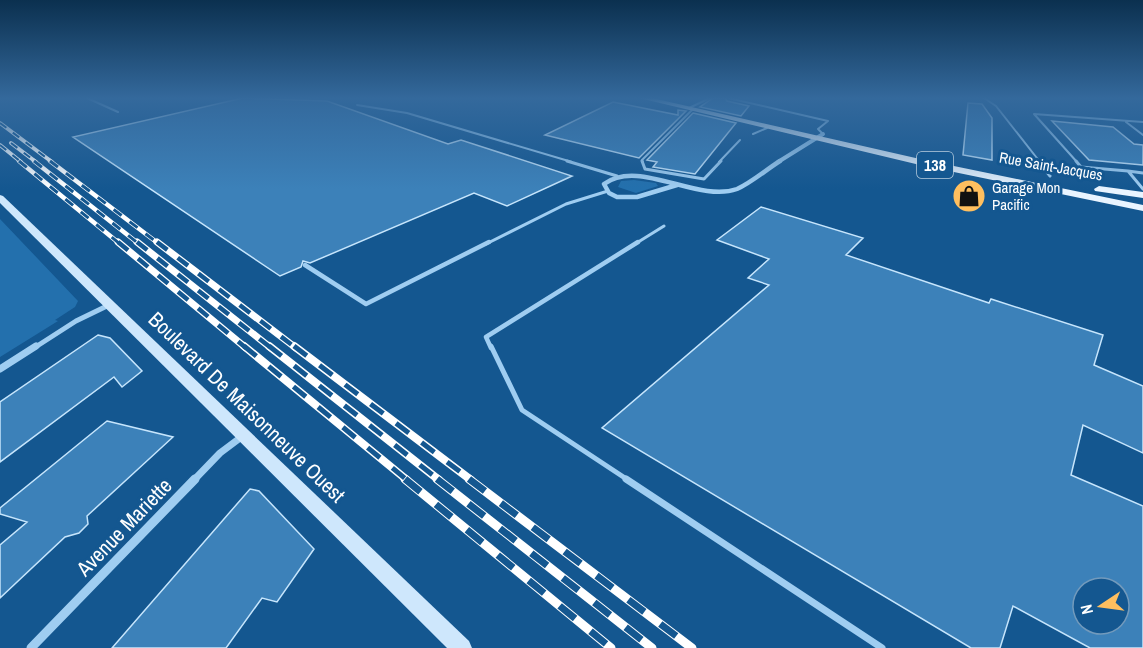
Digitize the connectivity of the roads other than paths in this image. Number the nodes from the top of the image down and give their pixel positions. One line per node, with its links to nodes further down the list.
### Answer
1 (458, 128): 14 (lane)
2 (673, 128): 11 (lane)
3 (767, 128): 9 (lane)
4 (768, 128): 10 (main road, Rue Saint-Jacques / 138)
5 (783, 128): 10 (main road, Rue Saint-Jacques / 138)
6 (819, 128): 10 (lane)
7 (1013, 128): 15 (lane)
8 (1047, 128): 12 (lane)
9 (753, 134)
10 (820, 137): 16 (street); 19 (main road, Rue Saint-Jacques / 138); 21 (main road, Rue Saint-Jacques / 138)
11 (740, 140)
12 (1128, 171): 13 (lane); 17 (lane)
13 (1143, 173)
14 (617, 176): 16 (street); 18 (street)
15 (1050, 177)
16 (677, 185): 18 (street)
17 (1143, 189)
18 (608, 192): 23 (lane)
19 (1143, 195)
20 (0, 198): 24 (street, Boulevard De Maisonneuve Ouest)
21 (1143, 208)
22 (664, 226): 29 (lane)
23 (305, 265)
24 (109, 305): 25 (street); 26 (street, Boulevard De Maisonneuve Ouest)
25 (0, 369)
26 (245, 435): 27 (street, Avenue Mariette); 28 (street, Boulevard De Maisonneuve Ouest)
27 (32, 648)
28 (462, 648)
29 (882, 648)

